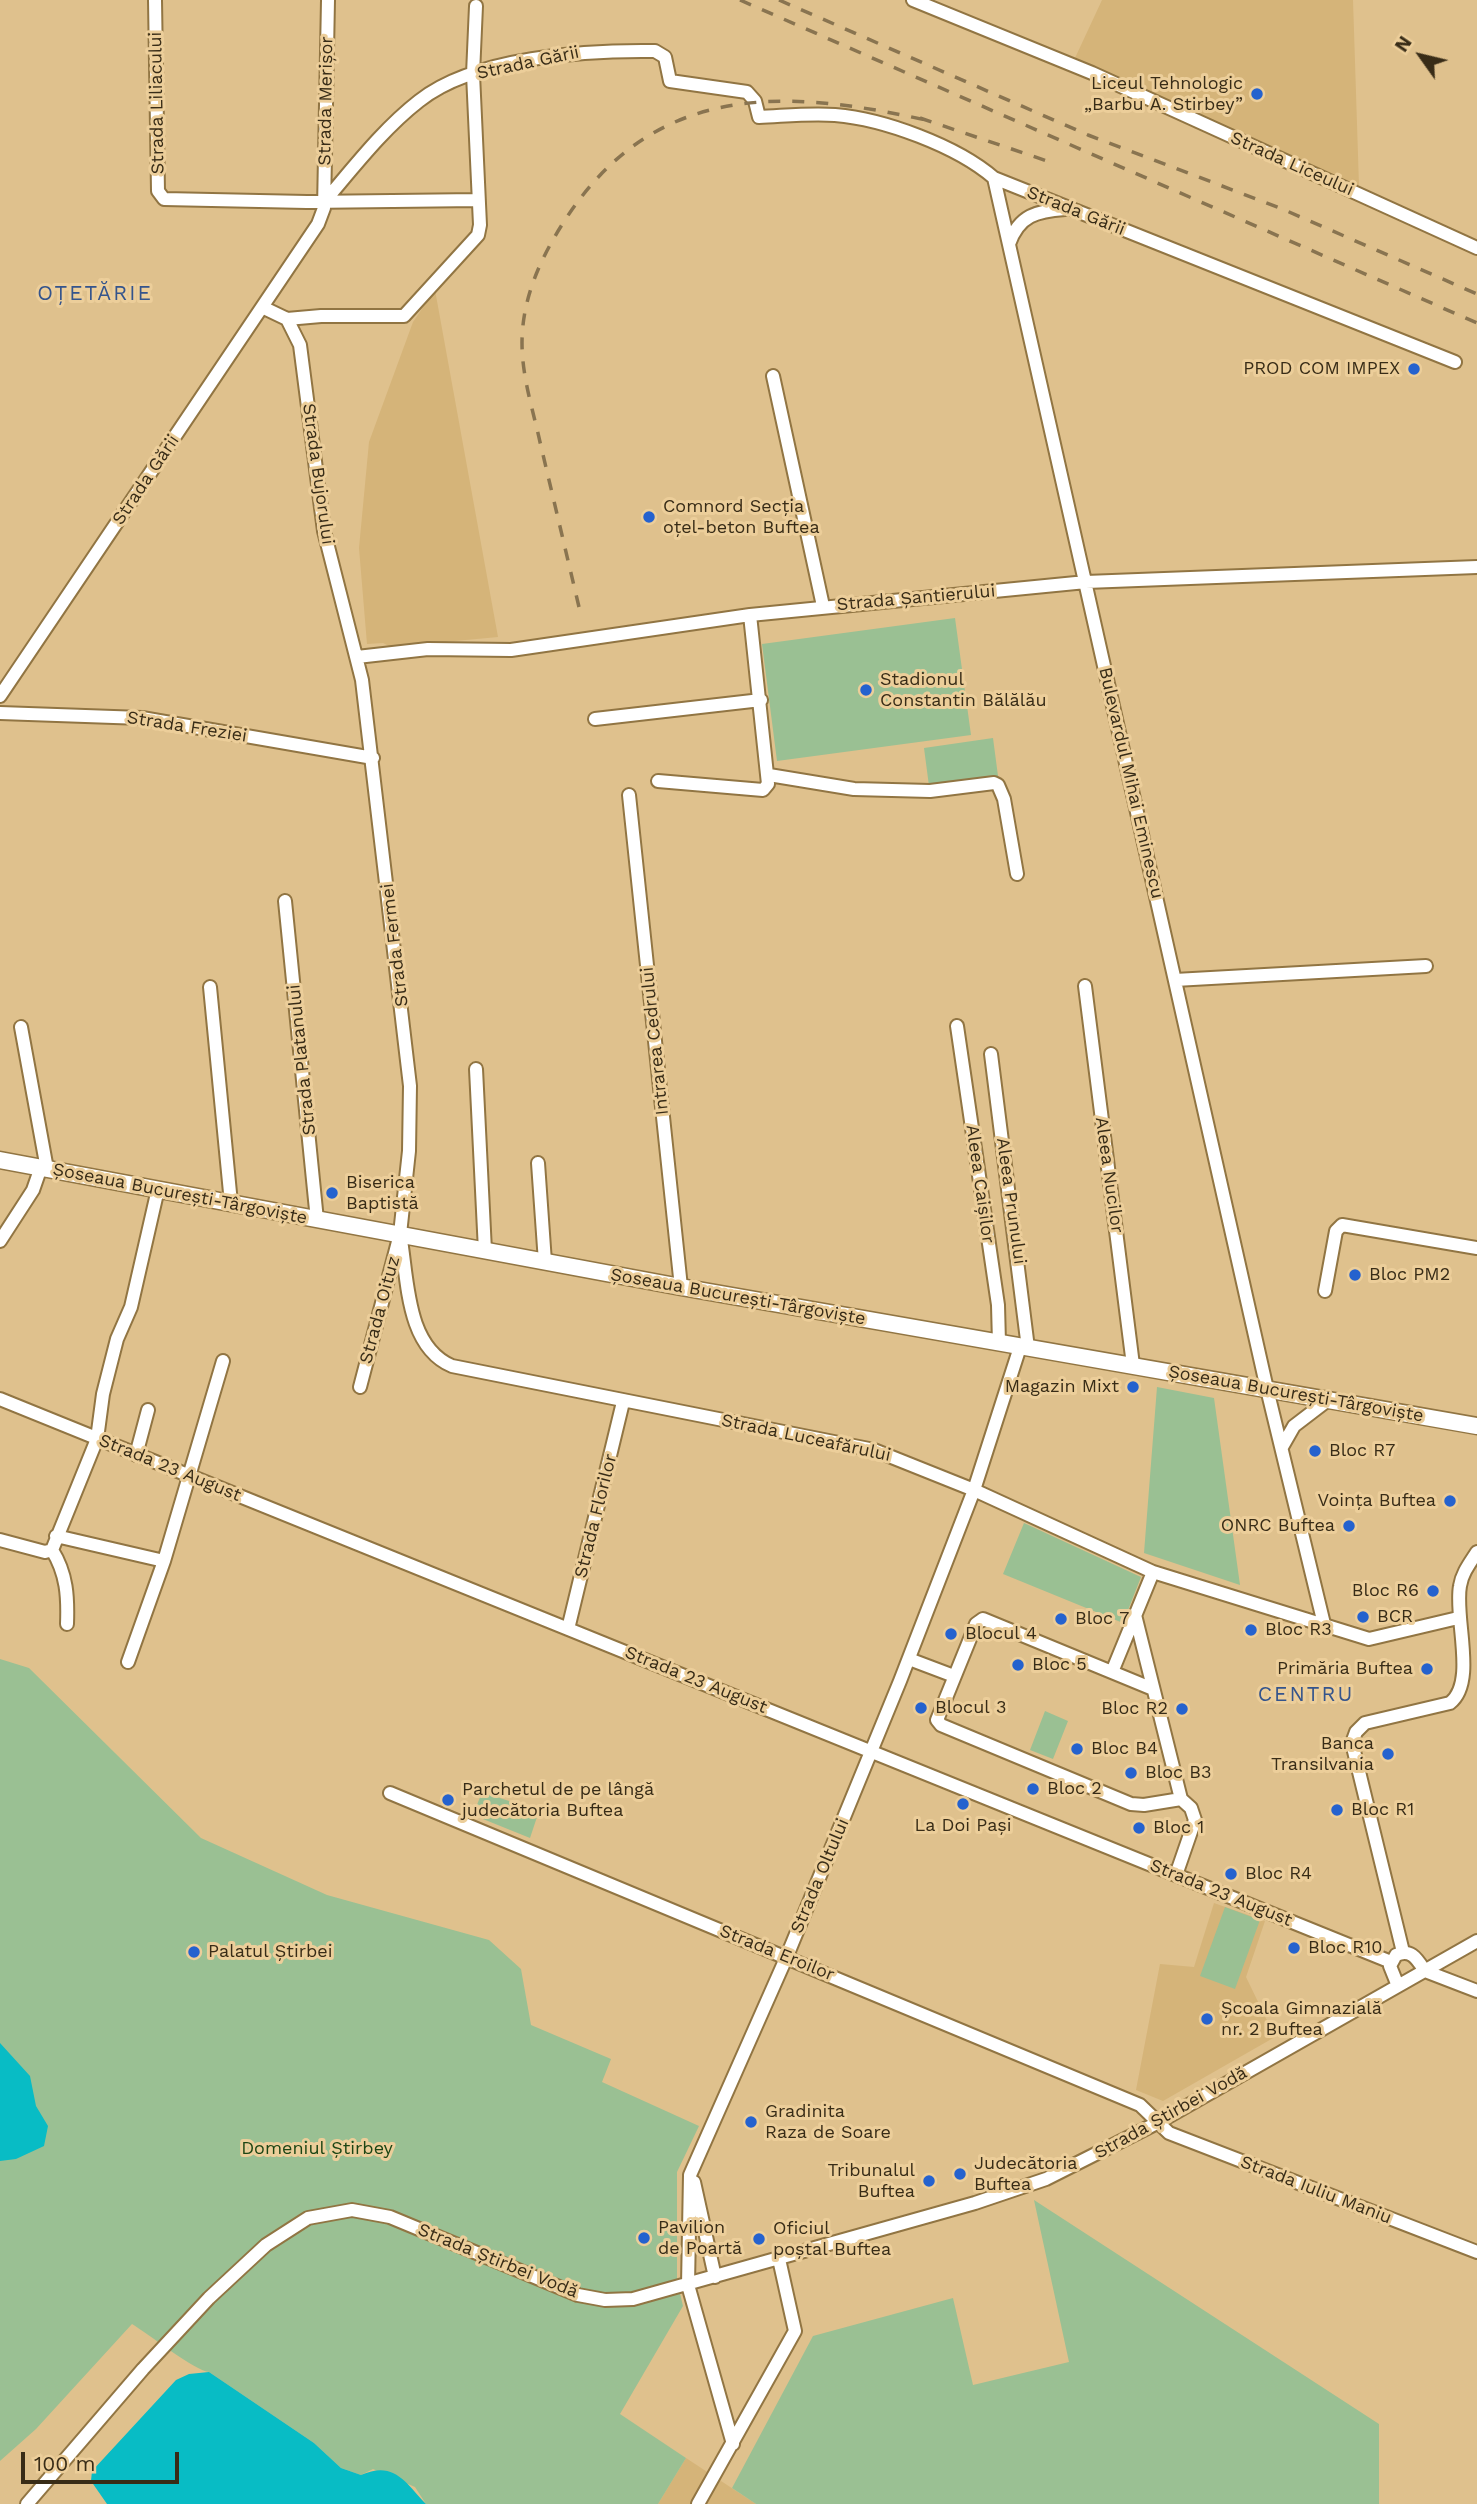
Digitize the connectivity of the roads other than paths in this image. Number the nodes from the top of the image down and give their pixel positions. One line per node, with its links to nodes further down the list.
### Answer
1 (155, 0): 8 (street, Strada Liliacului)
2 (328, 0): 8 (street, Strada Merișor)
3 (913, 0): 11 (street, Strada Liceului)
4 (476, 6): 5 (street)
5 (473, 74): 6 (street, Strada Gării); 7 (street); 8 (street, Strada Gării)
6 (994, 178): 9 (street, Strada Gării); 10 (street, Bulevardul Mihai Eminescu)
7 (478, 200): 8 (street); 13 (street)
8 (324, 202): 12 (street, Strada Gării)
9 (1069, 208): 10 (street); 14 (street, Strada Gării)
10 (1009, 244): 17 (street, Bulevardul Mihai Eminescu)
11 (1477, 248)
12 (262, 307): 13 (street); 21 (street, Strada Gării)
13 (287, 319): 20 (street, Strada Bujorului)
14 (1455, 362)
15 (773, 376): 18 (street)
16 (1477, 568): 17 (street, Strada Șantierului)
17 (1086, 582): 18 (street, Strada Șantierului); 32 (street, Bulevardul Mihai Eminescu)
18 (823, 606): 19 (street, Strada Șantierului)
19 (750, 615): 20 (street, Strada Șantierului); 22 (street)
20 (358, 657): 25 (street, Strada Fermei)
21 (0, 696)
22 (761, 700): 24 (street); 26 (street)
23 (0, 713): 25 (street, Strada Freziei)
24 (595, 719)
25 (373, 758): 45 (street, Strada Fermei)
26 (769, 775): 27 (street); 29 (street)
27 (658, 782)
28 (629, 795): 50 (street, Intrarea Cedrului)
29 (1017, 874)
30 (285, 901): 44 (street, Strada Platanului)
31 (1426, 966): 32 (street)
32 (1175, 980): 57 (street, Bulevardul Mihai Eminescu)
33 (1085, 986): 55 (street, Aleea Nucilor)
34 (210, 987): 43 (street)
35 (957, 1026): 52 (street, Aleea Caișilor)
36 (21, 1027): 41 (street)
37 (991, 1054): 53 (street, Aleea Prunului)
38 (476, 1069): 48 (street)
39 (0, 1160): 41 (main road, Șoseaua București-Târgoviște)
40 (538, 1163): 49 (street)
41 (44, 1168): 42 (main road, Șoseaua București-Târgoviște); 46 (street)
42 (158, 1189): 43 (main road, Șoseaua București-Târgoviște); 63 (street)
43 (231, 1203): 44 (main road, Șoseaua București-Târgoviște)
44 (317, 1220): 45 (main road, Șoseaua București-Târgoviște)
45 (400, 1234): 48 (main road, Șoseaua București-Târgoviște); 56 (street, Strada Oituz); 59 (street, Strada Luceafărului)
46 (0, 1241)
47 (1477, 1248): 51 (street)
48 (485, 1251): 49 (main road, Șoseaua București-Târgoviște)
49 (545, 1262): 50 (main road, Șoseaua București-Târgoviște)
50 (681, 1287): 52 (main road, Șoseaua București-Târgoviște)
51 (1325, 1291)
52 (999, 1343): 53 (main road, Șoseaua București-Târgoviște)
53 (1024, 1347): 55 (main road, Șoseaua București-Târgoviște); 67 (street, Strada Oltului)
54 (223, 1361): 66 (street)
55 (1133, 1365): 57 (main road, Șoseaua București-Târgoviște)
56 (360, 1387)
57 (1267, 1389): 58 (main road, Șoseaua București-Târgoviște); 64 (street, Bulevardul Mihai Eminescu)
58 (1328, 1400): 62 (main road, Șoseaua București-Târgoviște); 64 (street)
59 (623, 1402): 67 (street, Strada Luceafărului); 78 (street, Strada Florilor)
60 (1, 1403): 63 (street, Strada 23 August)
61 (148, 1410): 65 (street)
62 (1477, 1426)
63 (97, 1439): 65 (street, Strada 23 August); 68 (street)
64 (1283, 1447): 77 (street, Bulevardul Mihai Eminescu)
65 (136, 1455): 66 (street, Strada 23 August)
66 (191, 1477): 72 (street); 78 (street, Strada 23 August)
67 (974, 1490): 73 (street, Strada Luceafărului); 79 (street, Strada Oltului)
68 (56, 1536): 70 (street); 72 (street)
69 (0, 1540): 70 (street)
70 (52, 1550): 76 (street)
71 (1477, 1552): 75 (street)
72 (164, 1561): 80 (street)
73 (1153, 1572): 74 (street); 77 (street, Strada Luceafărului)
74 (1135, 1615): 81 (street); 83 (street)
75 (1458, 1618): 77 (street, Strada Luceafărului); 89 (street)
76 (68, 1624)
77 (1324, 1624)
78 (568, 1629): 84 (street, Strada 23 August)
79 (909, 1659): 82 (street); 84 (street, Strada Oltului)
80 (128, 1662)
81 (1112, 1672): 82 (street); 83 (street)
82 (954, 1676): 86 (street)
83 (1153, 1689): 86 (street)
84 (872, 1751): 87 (street, Strada 23 August); 90 (street, Strada Oltului)
85 (390, 1793): 90 (street, Strada Eroilor)
86 (1181, 1799): 87 (street)
87 (1176, 1875): 91 (street, Strada 23 August)
88 (1477, 1941): 92 (street, Strada Știrbei Vodă)
89 (1404, 1952): 91 (street); 92 (street)
90 (787, 1956): 95 (street, Strada Eroilor); 96 (street, Strada Oltului)
91 (1391, 1962): 93 (street)
92 (1425, 1971): 93 (street, Strada Știrbei Vodă); 94 (street)
93 (1398, 1986): 95 (street, Strada Știrbei Vodă)
94 (1477, 1991)
95 (1157, 2123): 97 (street, Strada Iuliu Maniu); 98 (street, Strada Știrbei Vodă)
96 (692, 2168): 99 (street); 100 (street, Strada Oltului)
97 (1477, 2252)
98 (779, 2259): 99 (street, Strada Știrbei Vodă); 101 (street)
99 (715, 2277): 100 (street, Strada Știrbei Vodă)
100 (688, 2285): 101 (street, Strada Oltului); 102 (street, Strada Știrbei Vodă)
101 (733, 2444): 103 (street)
102 (27, 2504)
103 (698, 2504)

